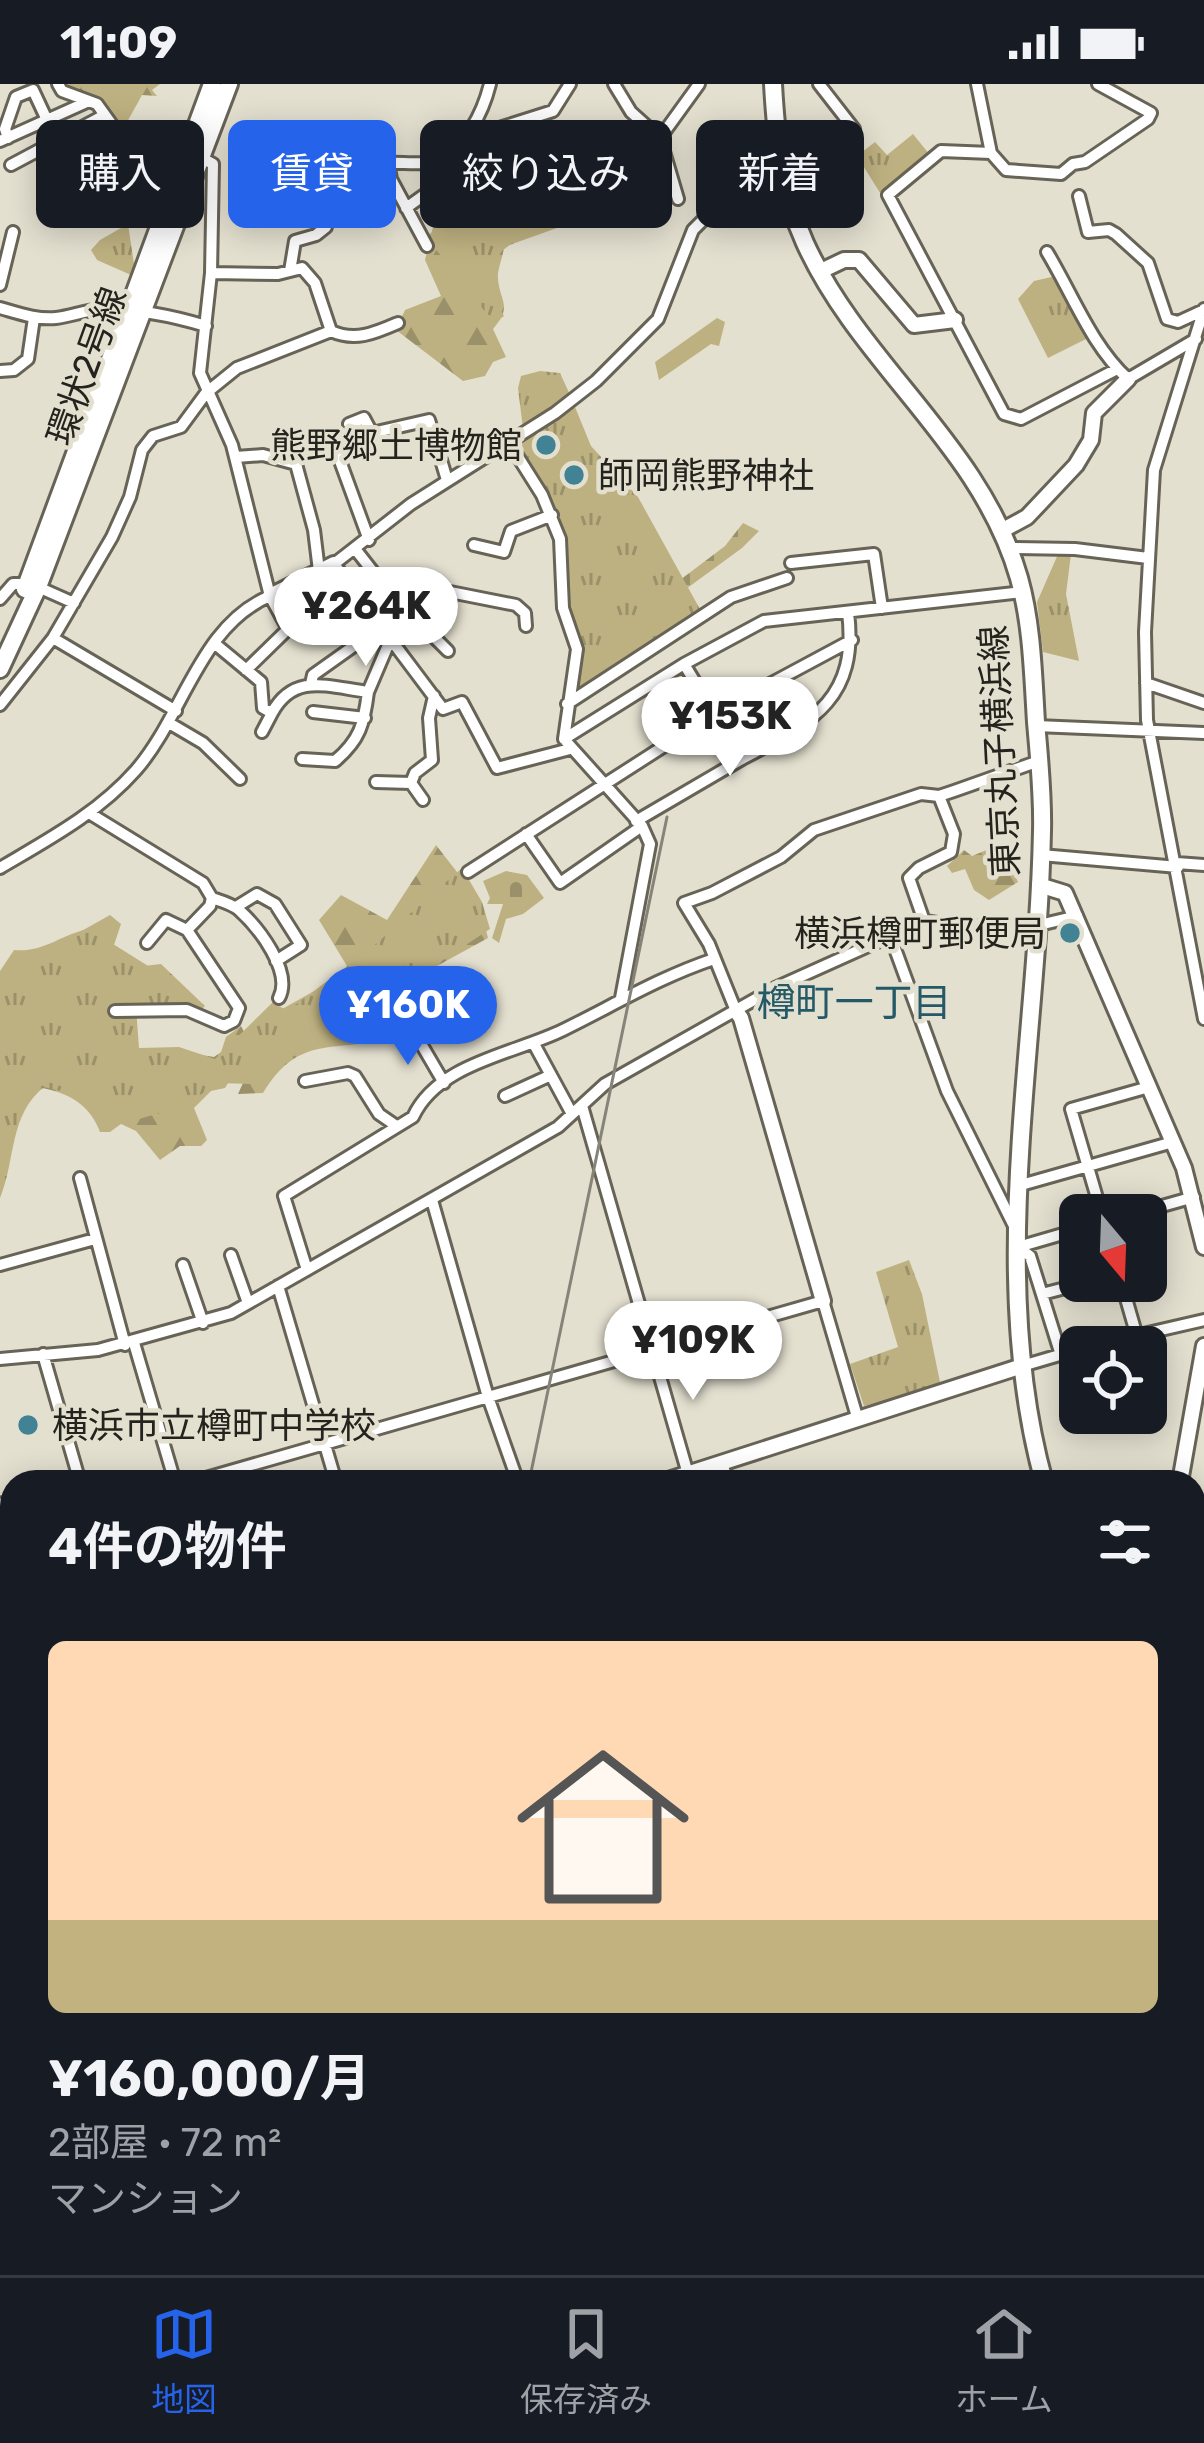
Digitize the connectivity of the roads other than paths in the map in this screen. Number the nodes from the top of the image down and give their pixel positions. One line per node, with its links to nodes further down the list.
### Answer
1 (58, 84): 12 (street)
2 (212, 84): 16 (main road, 環状2号線)
3 (229, 84): 22 (main road, 環状2号線)
4 (488, 84): 30 (street)
5 (570, 84): 30 (street)
6 (614, 84): 17 (street)
7 (699, 84): 20 (street)
8 (773, 84): 18 (main road, 東京丸子横浜線)
9 (819, 84): 19 (street)
10 (977, 84): 24 (street)
11 (1098, 84): 24 (street)
12 (89, 101): 13 (street); 14 (street)
13 (104, 116): 15 (street); 26 (street)
14 (47, 120): 23 (street)
15 (107, 120)
16 (202, 120)
17 (640, 120)
18 (776, 120)
19 (847, 120)
20 (672, 121)
21 (36, 125): 23 (street)
22 (204, 134)
23 (4, 140)
24 (991, 153): 46 (street)
25 (204, 161): 40 (street)
26 (11, 165)
27 (672, 179): 29 (street)
28 (1079, 196): 43 (street)
29 (678, 199)
30 (406, 208): 36 (street)
31 (696, 227): 56 (street)
32 (166, 228): 44 (main road, 環状2号線)
33 (323, 228): 38 (street)
34 (799, 228): 39 (main road, 東京丸子横浜線)
35 (14, 232): 41 (street)
36 (427, 246)
37 (1046, 252): 52 (street)
38 (290, 271): 40 (street); 49 (street)
39 (820, 272): 46 (street); 60 (main road, 東京丸子横浜線)
40 (211, 273): 48 (street)
41 (0, 285)
42 (0, 308): 45 (street)
43 (1204, 310): 50 (street)
44 (134, 312): 45 (street); 48 (street); 68 (main road, 環状2号線)
45 (34, 317): 51 (street)
46 (955, 320): 52 (street)
47 (398, 323): 49 (street)
48 (206, 326): 53 (street)
49 (331, 332): 53 (street)
50 (1196, 339): 52 (street); 64 (street)
51 (0, 370)
52 (1122, 374): 60 (street)
53 (206, 393): 57 (street); 72 (street)
54 (349, 424): 55 (street)
55 (372, 434): 58 (street); 61 (street)
56 (508, 441): 58 (street); 59 (street)
57 (236, 457): 66 (street); 70 (street)
58 (447, 480): 61 (street)
59 (552, 514): 62 (street); 92 (street)
60 (1006, 539): 64 (street); 69 (main road, 東京丸子横浜線)
61 (369, 540): 63 (street)
62 (474, 545)
63 (356, 550): 66 (street); 74 (street)
64 (1148, 558): 87 (street)
65 (791, 563): 73 (street)
66 (327, 568): 70 (street); 76 (street)
67 (787, 578): 92 (street)
68 (32, 586): 71 (street); 72 (street); 81 (main road, 環状2号線); 85 (main road, 環状2号線)
69 (1023, 592): 73 (street); 99 (main road, 東京丸子横浜線)
70 (270, 596): 82 (street); 86 (street)
71 (0, 599)
72 (74, 603): 78 (street)
73 (881, 608): 75 (street)
74 (406, 609): 77 (street); 83 (street)
75 (848, 612): 80 (street); 84 (street)
76 (382, 626): 79 (street); 88 (street)
77 (526, 626)
78 (53, 638): 93 (street); 97 (street)
79 (391, 638): 89 (street); 90 (street)
80 (852, 640): 96 (street); 105 (street)
81 (0, 644)
82 (214, 644): 86 (street); 97 (street)
83 (448, 651)
84 (684, 664): 96 (street); 103 (street)
85 (0, 669)
86 (246, 670): 95 (street)
87 (1147, 683): 91 (street); 100 (street)
88 (311, 684): 89 (street); 95 (street)
89 (368, 692): 98 (street)
90 (434, 695): 103 (street); 109 (street)
91 (1204, 703)
92 (567, 704): 103 (street)
93 (0, 705)
94 (313, 712): 98 (street)
95 (272, 713): 101 (street)
96 (714, 714): 105 (street); 110 (street)
97 (173, 717): 107 (street); 113 (street)
98 (365, 718): 104 (street)
99 (1036, 726): 100 (street); 106 (main road, 東京丸子横浜線)
100 (1149, 731): 102 (street); 118 (street)
101 (262, 732)
102 (1204, 733)
103 (567, 744): 110 (street)
104 (302, 759)
105 (742, 759): 114 (street)
106 (1039, 761): 111 (street); 117 (main road, 東京丸子横浜線)
107 (240, 779)
108 (376, 782): 109 (street)
109 (411, 783): 112 (street)
110 (603, 785): 114 (street); 115 (street)
111 (939, 796): 126 (street); 131 (street)
112 (423, 800)
113 (89, 814): 120 (street); 123 (street)
114 (639, 824): 115 (street); 134 (street)
115 (526, 834): 121 (street)
116 (0, 848): 120 (street)
117 (1041, 855): 118 (street); 122 (main road, 東京丸子横浜線)
118 (1178, 865): 119 (street); 135 (street)
119 (1204, 865)
120 (4, 866)
121 (468, 872)
122 (1039, 884): 125 (street); 127 (main road, 東京丸子横浜線)
123 (212, 898): 124 (street); 128 (street)
124 (236, 907): 132 (street); 132 (street)
125 (1077, 916): 127 (street); 144 (street)
126 (924, 921): 127 (street); 129 (street)
127 (1035, 926): 151 (main road, 東京丸子横浜線)
128 (187, 930): 130 (street); 136 (street)
129 (890, 935): 137 (street); 158 (street)
130 (147, 943)
131 (715, 959): 134 (street); 137 (street)
132 (276, 961): 133 (street)
133 (279, 998)
134 (621, 998): 140 (street)
135 (1203, 1008): 138 (street)
136 (116, 1011)
137 (736, 1011): 146 (street); 167 (street)
138 (1204, 1019)
139 (413, 1030): 143 (street)
140 (533, 1043): 141 (street); 143 (street)
141 (551, 1076): 145 (street); 146 (street)
142 (304, 1081): 147 (street)
143 (444, 1083): 147 (street)
144 (1149, 1087): 148 (street); 149 (street)
145 (505, 1096)
146 (577, 1110): 154 (street); 174 (street)
147 (395, 1125): 163 (street)
148 (1173, 1142): 149 (street); 153 (street)
149 (1088, 1167): 151 (street); 152 (street)
150 (80, 1178): 157 (street)
151 (1021, 1185): 158 (main road, 東京丸子横浜線)
152 (1096, 1194)
153 (1194, 1197): 155 (street); 159 (street)
154 (432, 1200): 163 (street); 180 (street)
155 (1167, 1205)
156 (1059, 1233): 158 (street)
157 (95, 1239): 161 (street); 172 (street)
158 (1019, 1241): 166 (street); 179 (main road, 東京丸子横浜線)
159 (1204, 1247)
160 (231, 1255): 168 (street)
161 (0, 1265)
162 (183, 1265): 170 (street)
163 (307, 1270): 164 (street)
164 (278, 1286): 168 (street); 182 (street)
165 (1059, 1290): 166 (street)
166 (1042, 1294): 175 (street)
167 (823, 1300): 174 (street); 181 (street)
168 (248, 1303): 170 (street)
169 (1204, 1321): 171 (street)
170 (203, 1323): 172 (street)
171 (1167, 1328)
172 (129, 1344): 176 (street); 185 (street)
173 (1204, 1346): 193 (street)
174 (652, 1348): 180 (street); 189 (street)
175 (1059, 1352)
176 (43, 1354): 178 (street); 184 (street)
177 (1059, 1355): 179 (street)
178 (0, 1359)
179 (1022, 1366): 181 (street); 192 (main road, 東京丸子横浜線)
180 (488, 1397): 182 (street); 188 (street)
181 (857, 1420): 183 (street)
182 (325, 1444): 186 (street); 187 (street)
183 (722, 1463): 190 (street); 191 (street)
184 (77, 1470)
185 (171, 1470)
186 (233, 1470)
187 (333, 1470)
188 (514, 1470)
189 (687, 1470)
190 (700, 1470)
191 (724, 1470)
192 (1042, 1470)
193 (1182, 1470)

